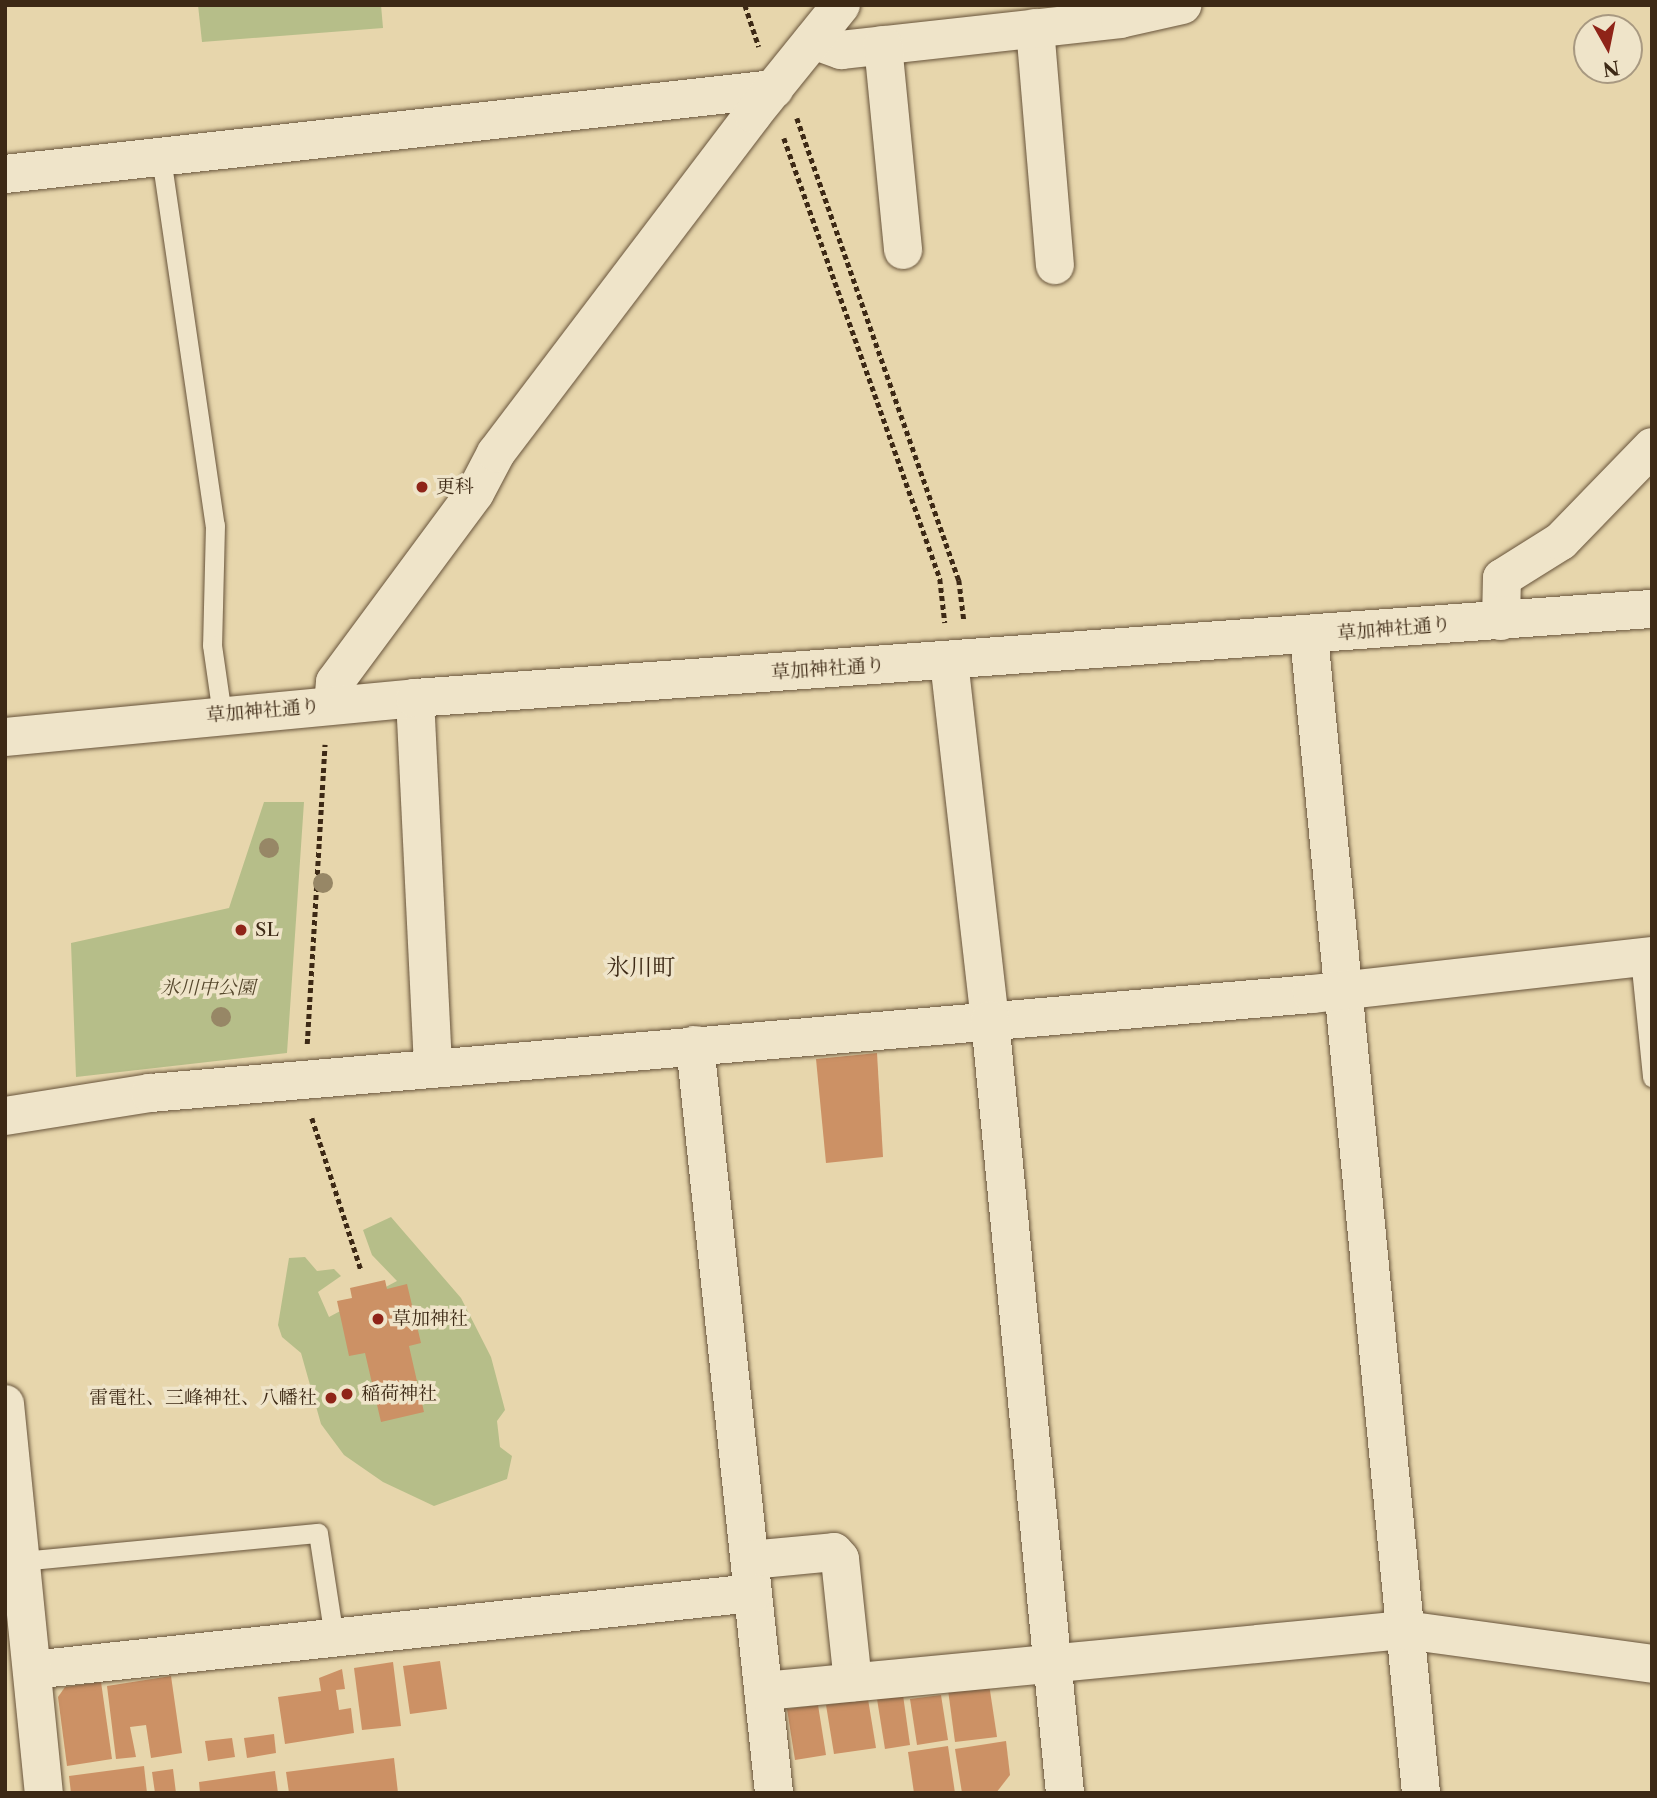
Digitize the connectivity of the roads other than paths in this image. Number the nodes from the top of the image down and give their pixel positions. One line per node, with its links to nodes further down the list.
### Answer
1 (841, 5): 4 (street)
2 (1182, 5): 3 (street)
3 (1035, 28): 5 (street); 10 (street)
4 (813, 40): 5 (street); 6 (street)
5 (883, 45): 9 (street)
6 (763, 101): 7 (street); 18 (street)
7 (161, 157): 8 (street); 17 (lane)
8 (5, 174)
9 (903, 250)
10 (1055, 265)
11 (1652, 447): 13 (street)
12 (1652, 610): 13 (street, 草加神社通り)
13 (1501, 621): 14 (street, 草加神社通り)
14 (1308, 636): 15 (street, 草加神社通り); 21 (street)
15 (947, 644): 16 (street, 草加神社通り); 22 (street)
16 (415, 698): 18 (street, 草加神社通り); 24 (street)
17 (222, 713): 18 (street, 草加神社通り); 19 (street, 草加神社通り)
18 (329, 721)
19 (5, 737)
20 (1646, 957): 21 (street); 25 (lane)
21 (1341, 991): 22 (street); 30 (street)
22 (990, 1020): 23 (street); 33 (street)
23 (695, 1045): 24 (street); 29 (street)
24 (433, 1069): 26 (street)
25 (1652, 1077)
26 (5, 1116)
27 (6, 1427): 28 (street)
28 (21, 1561): 31 (lane); 32 (street)
29 (752, 1576): 31 (street); 35 (street); 36 (street)
30 (1405, 1630): 33 (street); 34 (street); 40 (street)
31 (334, 1638): 32 (street)
32 (22, 1648): 37 (street)
33 (1053, 1663): 35 (street); 39 (street)
34 (1652, 1664)
35 (853, 1682): 36 (street)
36 (764, 1691): 38 (street)
37 (44, 1793)
38 (774, 1793)
39 (1065, 1793)
40 (1421, 1793)

